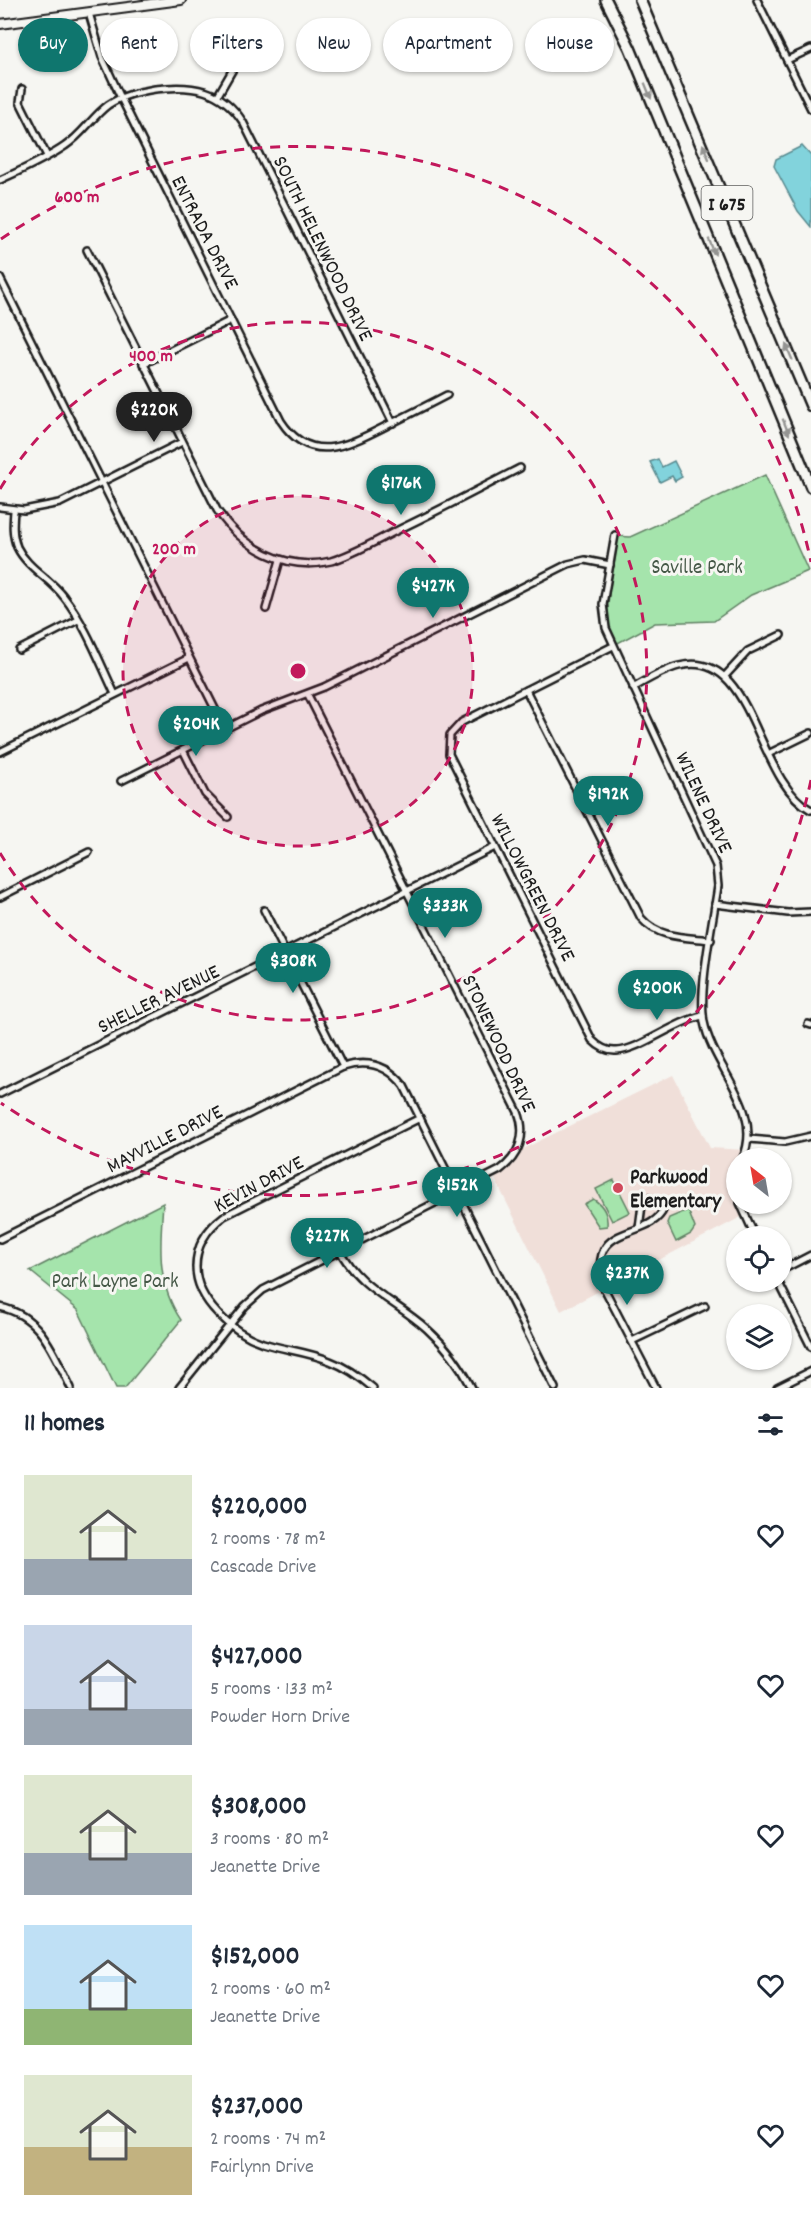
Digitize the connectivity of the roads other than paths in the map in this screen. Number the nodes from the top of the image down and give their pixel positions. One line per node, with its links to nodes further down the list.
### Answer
1 (181, 0): 5 (main road)
2 (606, 0): 26 (highway, I 675, one-way to 26)
3 (640, 0): 21 (highway, I 675, one-way to 3)
4 (757, 0): 8 (street)
5 (89, 13): 6 (main road); 12 (street, ENTRADA DRIVE)
6 (0, 24)
7 (811, 49): 8 (street)
8 (787, 60): 13 (street)
9 (231, 72): 11 (street)
10 (22, 89): 14 (street)
11 (218, 95): 12 (street); 22 (street, SOUTH HELENWOOD DRIVE)
12 (121, 98): 14 (street); 18 (street, ENTRADA DRIVE)
13 (811, 109)
14 (47, 156): 15 (street)
15 (0, 180)
16 (87, 250): 19 (street)
17 (0, 278): 25 (street)
18 (231, 320): 19 (street); 22 (street, ENTRADA DRIVE)
19 (143, 364): 23 (street)
20 (447, 396): 22 (street)
21 (811, 406)
22 (393, 423)
23 (182, 442): 25 (street); 30 (street)
24 (520, 468): 30 (street)
25 (102, 482): 28 (street); 37 (street)
26 (811, 488)
27 (0, 507): 28 (street)
28 (14, 511): 33 (street)
29 (615, 535): 31 (street, WILENE DRIVE)
30 (280, 560): 32 (street)
31 (610, 565): 35 (street, WILENE DRIVE); 42 (street)
32 (266, 609)
33 (78, 620): 36 (street); 41 (street)
34 (782, 634): 38 (street)
35 (613, 646): 39 (street, WILENE DRIVE); 40 (street)
36 (19, 650)
37 (189, 658): 41 (street); 43 (street)
38 (725, 676): 39 (street); 47 (street)
39 (633, 688): 55 (street, WILENE DRIVE)
40 (526, 690): 51 (street, WILLOWGREEN DRIVE); 58 (street)
41 (116, 694): 46 (street)
42 (308, 695): 43 (street); 53 (street, STONEWOOD DRIVE)
43 (225, 729): 45 (street)
44 (811, 733): 47 (street)
45 (183, 750): 48 (street); 50 (street)
46 (0, 752)
47 (768, 754): 49 (street)
48 (121, 781)
49 (811, 810)
50 (228, 817)
51 (495, 847): 53 (street, SHELLER AVENUE); 60 (street, WILLOWGREEN DRIVE)
52 (89, 852): 54 (street)
53 (408, 891): 59 (street, SHELLER AVENUE); 67 (street, STONEWOOD DRIVE)
54 (0, 897)
55 (715, 904): 57 (street); 58 (street, WILENE DRIVE)
56 (264, 910): 59 (street)
57 (811, 912)
58 (711, 940): 60 (street, WILENE DRIVE)
59 (286, 953): 61 (street); 62 (street, SHELLER AVENUE)
60 (703, 1016): 65 (street, WILENE DRIVE)
61 (343, 1067): 63 (street); 69 (street, MAYVILLE DRIVE)
62 (0, 1094)
63 (420, 1118): 67 (street); 76 (street, KEVIN DRIVE)
64 (811, 1136): 65 (street)
65 (749, 1139): 66 (street, WILENE DRIVE)
66 (746, 1148)
67 (456, 1191): 70 (street, STONEWOOD DRIVE); 84 (street)
68 (639, 1228): 68 (street); 77 (street)
69 (0, 1239)
70 (339, 1249): 76 (street, STONEWOOD DRIVE); 83 (street)
71 (811, 1255): 72 (street)
72 (792, 1265)
73 (784, 1292): 78 (street)
74 (705, 1306): 77 (street)
75 (0, 1307): 80 (street)
76 (231, 1323): 81 (street, STONEWOOD DRIVE); 82 (street, KEVIN DRIVE)
77 (632, 1341): 85 (street)
78 (811, 1347)
79 (811, 1371): 86 (street)
80 (71, 1388)
81 (179, 1388)
82 (373, 1388)
83 (472, 1388)
84 (555, 1388)
85 (656, 1388)
86 (777, 1388)

